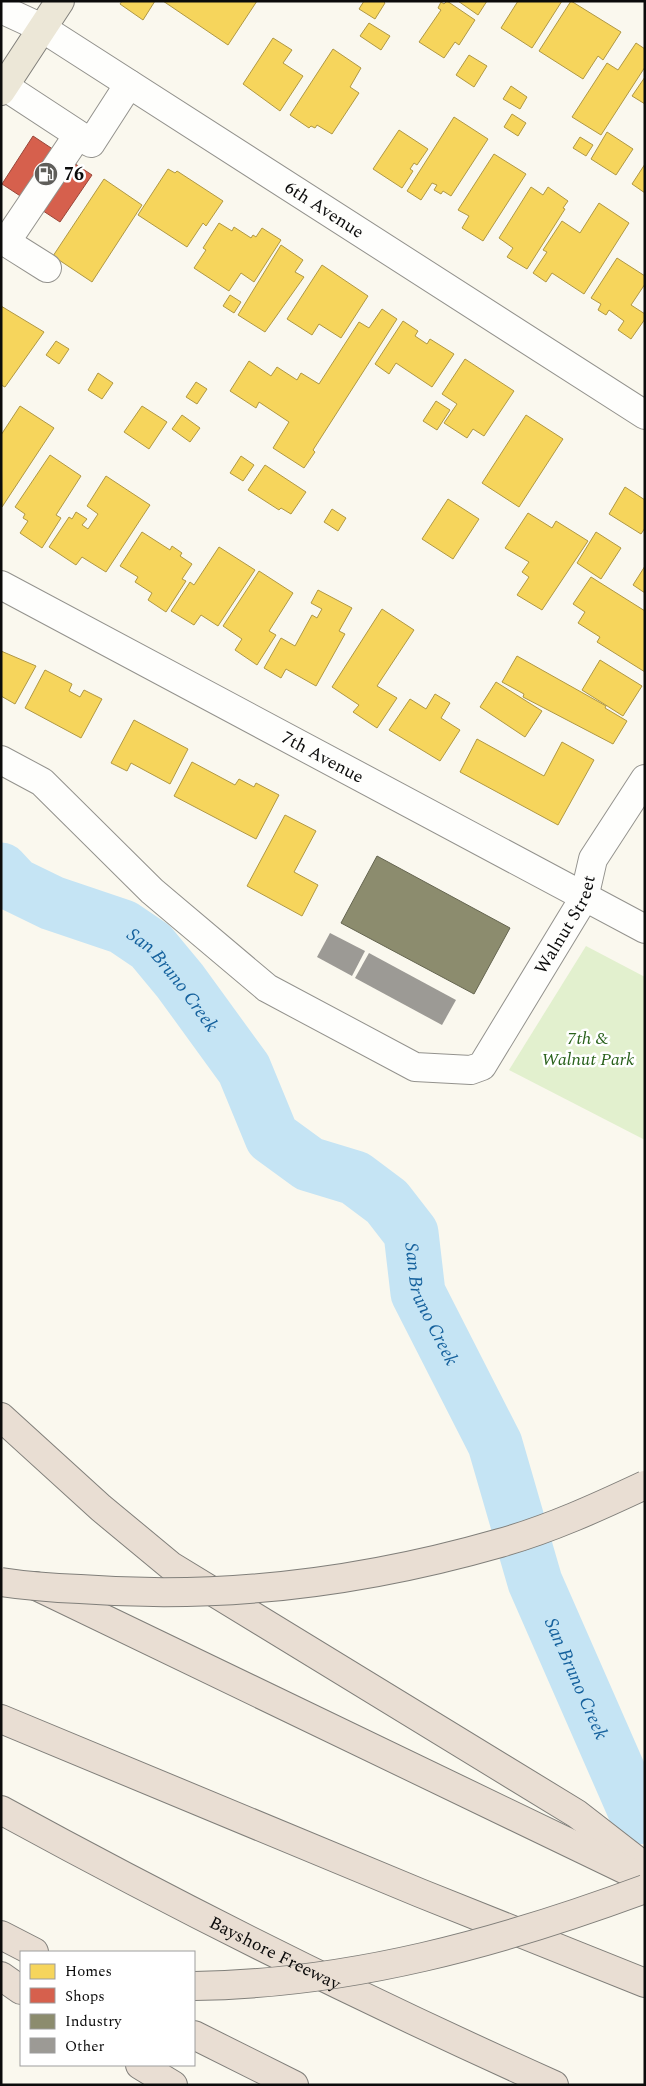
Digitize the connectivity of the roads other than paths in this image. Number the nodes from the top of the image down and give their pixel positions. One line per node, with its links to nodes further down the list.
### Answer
1 (60, 1): 3 (main road)
2 (1, 9): 3 (street, 6th Avenue)
3 (42, 28): 4 (street, 6th Avenue); 5 (main road)
4 (129, 84): 6 (street); 9 (street, 6th Avenue)
5 (3, 89): 6 (street)
6 (78, 135): 7 (street)
7 (4, 241): 8 (street)
8 (47, 268)
9 (645, 415)
10 (1, 585): 13 (street, 7th Avenue)
11 (1, 760): 13 (street, Walnut Street)
12 (645, 780): 13 (street, Walnut Street)
13 (584, 898): 14 (street, 7th Avenue)
14 (645, 929)
15 (1, 1417): 21 (highway)
16 (645, 1485): 18 (highway, bridge)
17 (1, 1569): 22 (highway)
18 (1, 1582)
19 (1, 1719): 28 (highway)
20 (1, 1810): 35 (highway, Bayshore Freeway)
21 (645, 1867)
22 (645, 1879)
23 (645, 1888): 29 (highway, bridge)
24 (1, 1935): 25 (highway)
25 (32, 1951)
26 (1, 1976): 27 (highway); 30 (highway)
27 (20, 1978)
28 (645, 1983)
29 (195, 1986)
30 (20, 1989)
31 (195, 2036): 34 (highway)
32 (142, 2066): 33 (highway)
33 (173, 2085)
34 (294, 2085)
35 (554, 2085)

